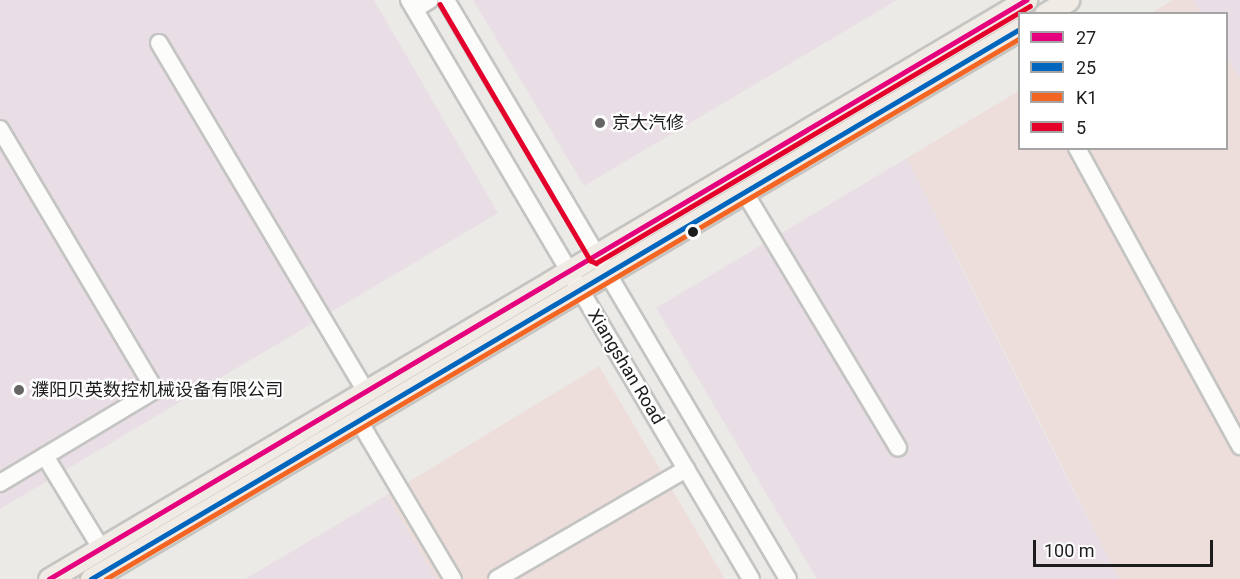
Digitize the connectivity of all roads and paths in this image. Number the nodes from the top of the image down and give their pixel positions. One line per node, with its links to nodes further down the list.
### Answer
1 (443, 0): 4 (street); 12 (street, Xiangshan Road)
2 (1026, 0): 6 (main road)
3 (1068, 0): 5 (main road)
4 (412, 5): 13 (street, Xiangshan Road)
5 (1048, 12)
6 (1004, 13): 7 (street); 12 (main road)
7 (1018, 35): 11 (main road)
8 (159, 43): 16 (street)
9 (0, 129): 20 (street)
10 (1078, 150): 18 (street)
11 (745, 193): 14 (main road); 19 (street)
12 (597, 256): 13 (main road); 14 (street, Xiangshan Road)
13 (569, 272): 15 (street, Xiangshan Road); 16 (main road)
14 (607, 274): 15 (main road); 29 (street, Xiangshan Road)
15 (580, 290): 17 (main road); 21 (street, Xiangshan Road)
16 (366, 392): 23 (main road)
17 (359, 421): 25 (main road); 26 (street)
18 (1240, 446)
19 (898, 448)
20 (45, 456): 22 (street); 23 (street)
21 (686, 469): 27 (street); 28 (street, Xiangshan Road)
22 (0, 483)
23 (101, 548): 24 (main road)
24 (49, 579)
25 (91, 579)
26 (453, 579)
27 (497, 579)
28 (751, 579)
29 (788, 579)

